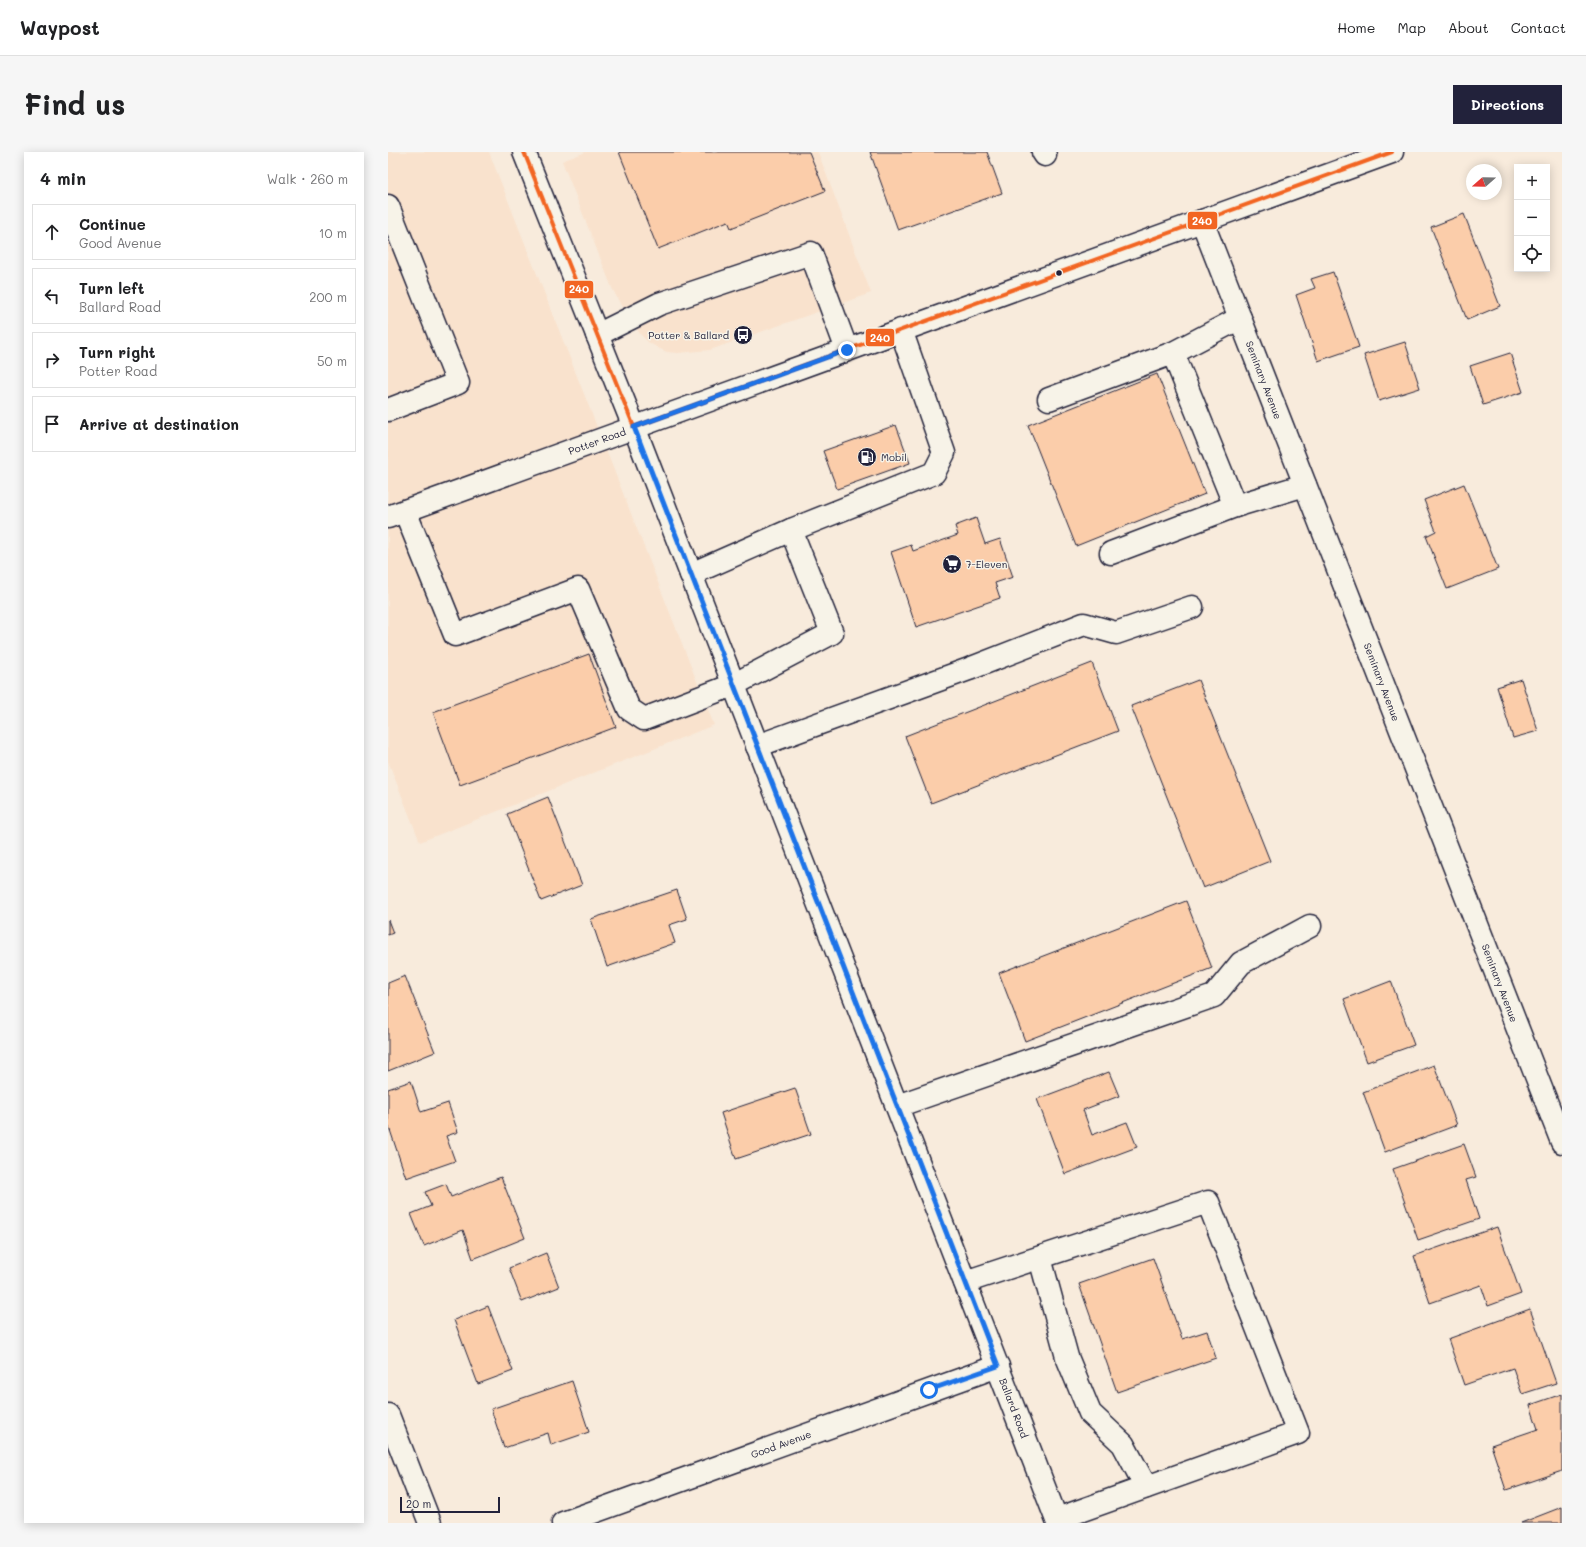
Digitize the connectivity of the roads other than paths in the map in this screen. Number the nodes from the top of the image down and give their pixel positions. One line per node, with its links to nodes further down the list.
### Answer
1 (524, 152): 7 (street, Ballard Road)
2 (1392, 152): 4 (street, Potter Road)
3 (388, 206): 11 (street)
4 (1202, 221): 5 (street, Seminary Avenue); 6 (street, Potter Road)
5 (1240, 318): 9 (street); 13 (street, Seminary Avenue)
6 (902, 330): 8 (street, Potter Road); 16 (street)
7 (597, 335): 8 (street); 12 (street, Ballard Road)
8 (847, 350): 12 (street, Potter Road)
9 (1173, 353): 10 (street); 14 (street)
10 (1049, 399)
11 (388, 410)
12 (634, 427): 15 (street, Potter Road); 18 (street, Ballard Road)
13 (1305, 486): 14 (street); 24 (street, Seminary Avenue)
14 (1235, 506): 17 (street)
15 (397, 514): 20 (street)
16 (791, 530): 18 (street); 20 (street)
17 (1111, 553)
18 (691, 574): 20 (street, Ballard Road)
19 (1192, 607): 21 (street)
20 (733, 685): 21 (street, Ballard Road)
21 (757, 746): 23 (street, Ballard Road)
22 (1310, 926): 23 (street)
23 (897, 1106): 26 (street, Ballard Road)
24 (1562, 1142)
25 (1040, 1258): 26 (street); 29 (street); 29 (street)
26 (965, 1282): 27 (street, Ballard Road)
27 (998, 1366): 30 (street, Ballard Road); 32 (street, Good Avenue)
28 (388, 1414): 31 (street)
29 (1146, 1487): 30 (street)
30 (1057, 1521)
31 (430, 1523)
32 (563, 1523)

